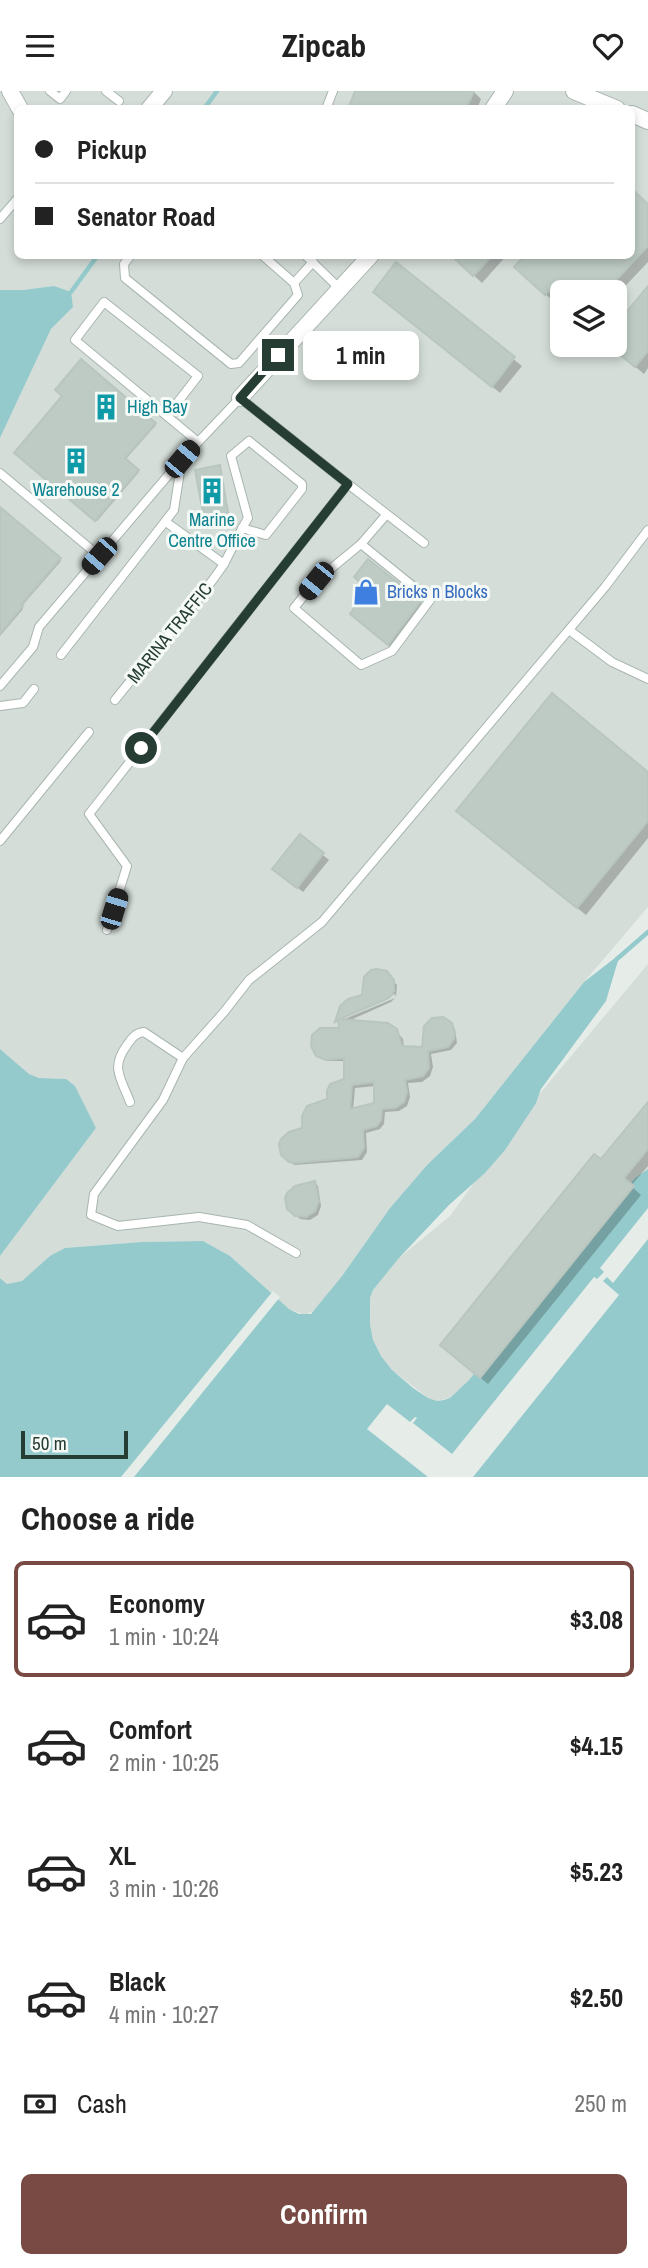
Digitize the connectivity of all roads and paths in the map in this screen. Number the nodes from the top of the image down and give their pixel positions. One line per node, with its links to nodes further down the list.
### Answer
1 (50, 91): 2 (lane)
2 (66, 91)
3 (106, 91): 6 (lane)
4 (164, 91): 7 (street)
5 (574, 91): 8 (street)
6 (119, 101)
7 (152, 105)
8 (607, 105)
9 (14, 203): 10 (lane)
10 (0, 219)
11 (128, 259): 16 (lane)
12 (267, 259): 16 (lane)
13 (310, 259): 15 (lane)
14 (367, 259): 17 (street)
15 (313, 262): 16 (lane); 17 (lane)
16 (294, 283)
17 (340, 289): 18 (street)
18 (240, 398): 20 (lane); 23 (lane)
19 (167, 415): 19 (lane); 20 (lane)
20 (197, 441): 21 (lane)
21 (182, 459): 25 (lane); 30 (lane)
22 (0, 473): 30 (lane)
23 (348, 484): 24 (lane); 41 (lane)
24 (386, 515): 28 (lane); 29 (lane)
25 (166, 522): 31 (lane, MARINA TRAFFIC); 33 (lane)
26 (242, 528): 26 (lane, MARINA TRAFFIC); 31 (lane, MARINA TRAFFIC)
27 (648, 530): 32 (lane)
28 (424, 543)
29 (361, 544): 29 (lane)
30 (99, 556): 35 (lane)
31 (224, 565): 37 (lane, MARINA TRAFFIC)
32 (569, 629): 34 (lane); 42 (lane)
33 (61, 655)
34 (648, 679)
35 (0, 686)
36 (34, 689): 38 (lane)
37 (115, 700)
38 (0, 706)
39 (89, 732): 40 (lane)
40 (0, 841)
41 (107, 930)
42 (183, 1058): 43 (lane); 44 (lane)
43 (130, 1103)
44 (296, 1253)

